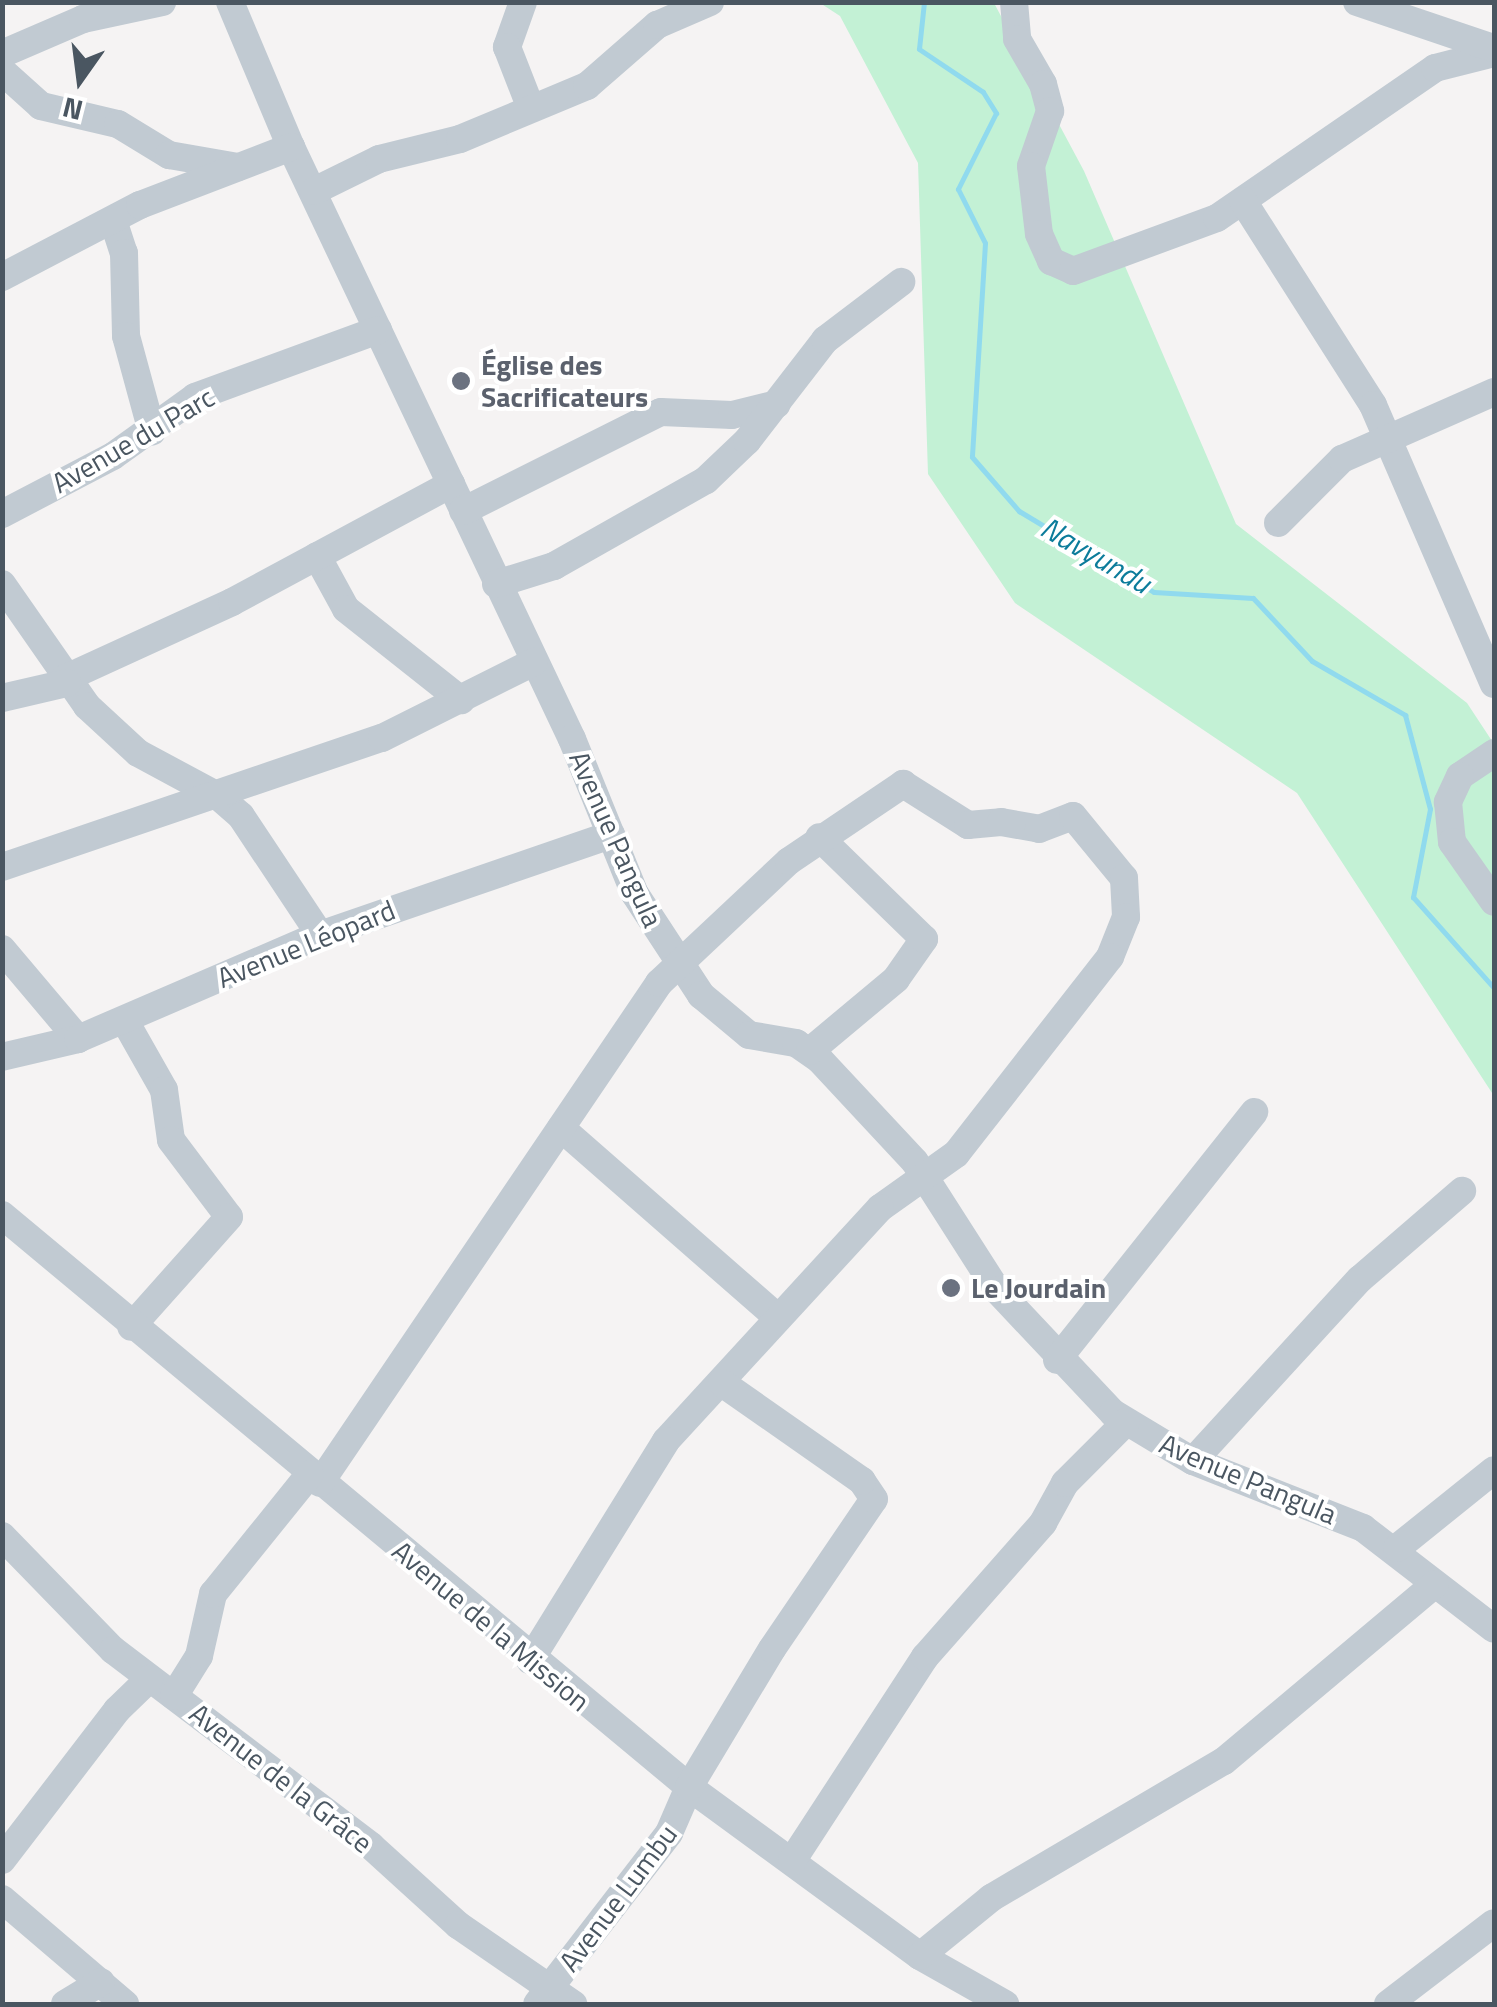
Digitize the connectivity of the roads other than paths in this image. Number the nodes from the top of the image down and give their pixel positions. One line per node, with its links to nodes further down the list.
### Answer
1 (162, 2): 8 (street)
2 (523, 2): 10 (street)
3 (1014, 2): 14 (street)
4 (1357, 2): 7 (street)
5 (233, 3): 11 (street, Avenue Pangula)
6 (704, 4): 10 (street)
7 (1494, 51): 14 (street)
8 (2, 54)
9 (2, 71): 12 (street)
10 (530, 106): 13 (street)
11 (291, 147): 12 (street); 13 (street, Avenue Pangula)
12 (240, 167): 15 (street)
13 (314, 192): 18 (street, Avenue Pangula)
14 (1244, 200): 22 (street)
15 (113, 220): 16 (street); 21 (street)
16 (2, 277)
17 (902, 282): 20 (street)
18 (378, 330): 21 (street, Avenue du Parc); 23 (street, Avenue Pangula)
19 (1494, 392): 22 (street)
20 (777, 404): 24 (street); 29 (street)
21 (152, 432): 25 (street, Avenue du Parc)
22 (1390, 439): 26 (street); 32 (street)
23 (451, 484): 24 (street, Avenue Pangula); 27 (street)
24 (463, 512): 29 (street, Avenue Pangula)
25 (2, 514)
26 (1278, 523)
27 (317, 556): 31 (street); 34 (street)
28 (2, 584): 31 (street)
29 (496, 584): 30 (street, Avenue Pangula)
30 (534, 662): 34 (street); 37 (street, Avenue Pangula)
31 (65, 681): 33 (street); 36 (street)
32 (1494, 684)
33 (2, 698)
34 (461, 700): 36 (street)
35 (1494, 753): 40 (street)
36 (218, 796): 39 (street); 41 (street)
37 (611, 835): 41 (street, Avenue Léopard); 43 (street, Avenue Pangula)
38 (819, 838): 43 (street); 46 (street); 50 (street)
39 (2, 867)
40 (1494, 902)
41 (320, 934): 44 (street, Avenue Léopard)
42 (2, 950): 45 (street)
43 (677, 962): 46 (street, Avenue Pangula); 49 (street)
44 (125, 1021): 45 (street, Avenue Léopard); 54 (street)
45 (78, 1039): 47 (street, Avenue Léopard)
46 (810, 1051): 50 (street, Avenue Pangula)
47 (2, 1056)
48 (1254, 1112): 55 (street)
49 (561, 1128): 53 (street); 60 (street)
50 (927, 1179): 53 (street); 55 (street, Avenue Pangula)
51 (1462, 1191): 58 (street)
52 (2, 1215): 54 (street, Avenue de la Mission)
53 (776, 1316): 56 (street)
54 (132, 1327): 60 (street, Avenue de la Mission)
55 (1057, 1360): 57 (street, Avenue Pangula)
56 (722, 1383): 65 (street); 68 (street, Avenue Lumbu)
57 (1126, 1422): 58 (street, Avenue Pangula); 70 (street)
58 (1193, 1461): 62 (street, Avenue Pangula)
59 (1494, 1470): 62 (street)
60 (315, 1479): 65 (street, Avenue de la Mission); 67 (street)
61 (2, 1536): 66 (street, Avenue de la Grâce)
62 (1397, 1548): 63 (street, Avenue Pangula)
63 (1435, 1584): 64 (street, Avenue Pangula); 73 (street)
64 (1494, 1629)
65 (530, 1660): 68 (street, Avenue de la Mission)
66 (149, 1679): 67 (street, Avenue de la Grâce); 69 (street)
67 (174, 1696): 75 (street, Avenue de la Grâce)
68 (689, 1788): 70 (street, Avenue de la Mission); 75 (street, Avenue Lumbu)
69 (2, 1860)
70 (792, 1861): 73 (street, Avenue de la Mission)
71 (2, 1899): 74 (street)
72 (1494, 1923): 79 (street)
73 (920, 1956): 78 (street, Avenue de la Mission)
74 (101, 1982): 76 (street); 77 (street)
75 (553, 1999)
76 (65, 2004)
77 (125, 2004)
78 (1005, 2004)
79 (1388, 2004)

